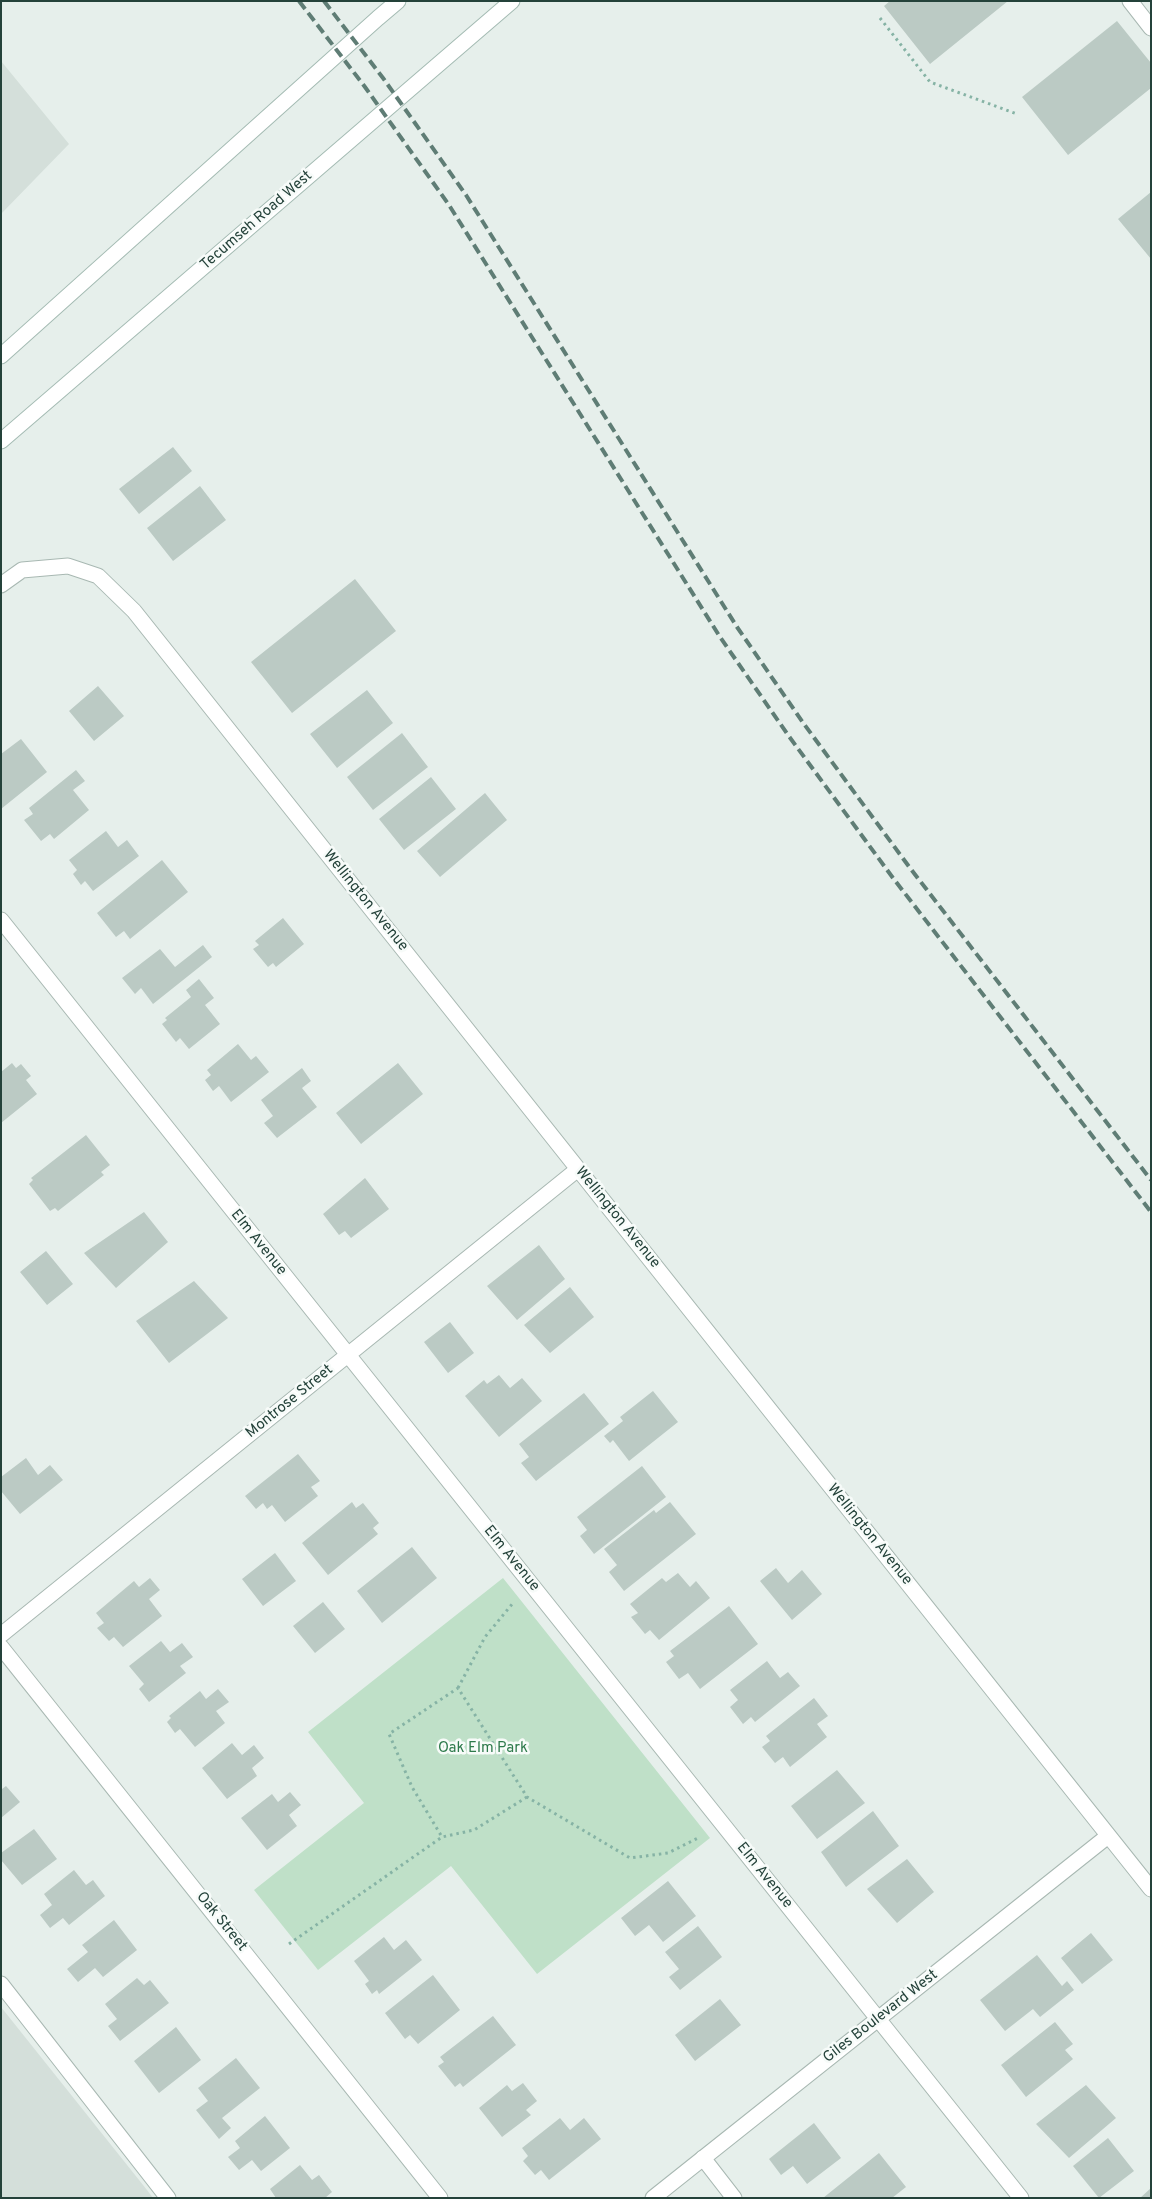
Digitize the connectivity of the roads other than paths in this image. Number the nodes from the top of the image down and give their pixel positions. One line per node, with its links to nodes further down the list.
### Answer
1 (398, 1): 5 (street)
2 (512, 1): 6 (street, Tecumseh Road West)
3 (1130, 1): 4 (street)
4 (1151, 28)
5 (1, 356)
6 (1, 440)
7 (1, 585): 9 (street, Wellington Avenue)
8 (1, 920): 10 (street, Elm Avenue)
9 (578, 1169): 10 (street, Montrose Street); 13 (street, Wellington Avenue)
10 (348, 1355): 11 (street, Montrose Street); 16 (street, Elm Avenue)
11 (1, 1636)
12 (1, 1647): 19 (street, Oak Street)
13 (1108, 1836): 14 (street, Wellington Avenue); 16 (street, Giles Boulevard West)
14 (1151, 1889)
15 (1, 1984): 18 (street)
16 (878, 2018): 17 (street, Giles Boulevard West); 22 (street, Elm Avenue)
17 (703, 2158): 20 (street, Giles Boulevard West); 21 (street)
18 (168, 2198)
19 (440, 2198)
20 (653, 2198)
21 (734, 2198)
22 (1021, 2198)

